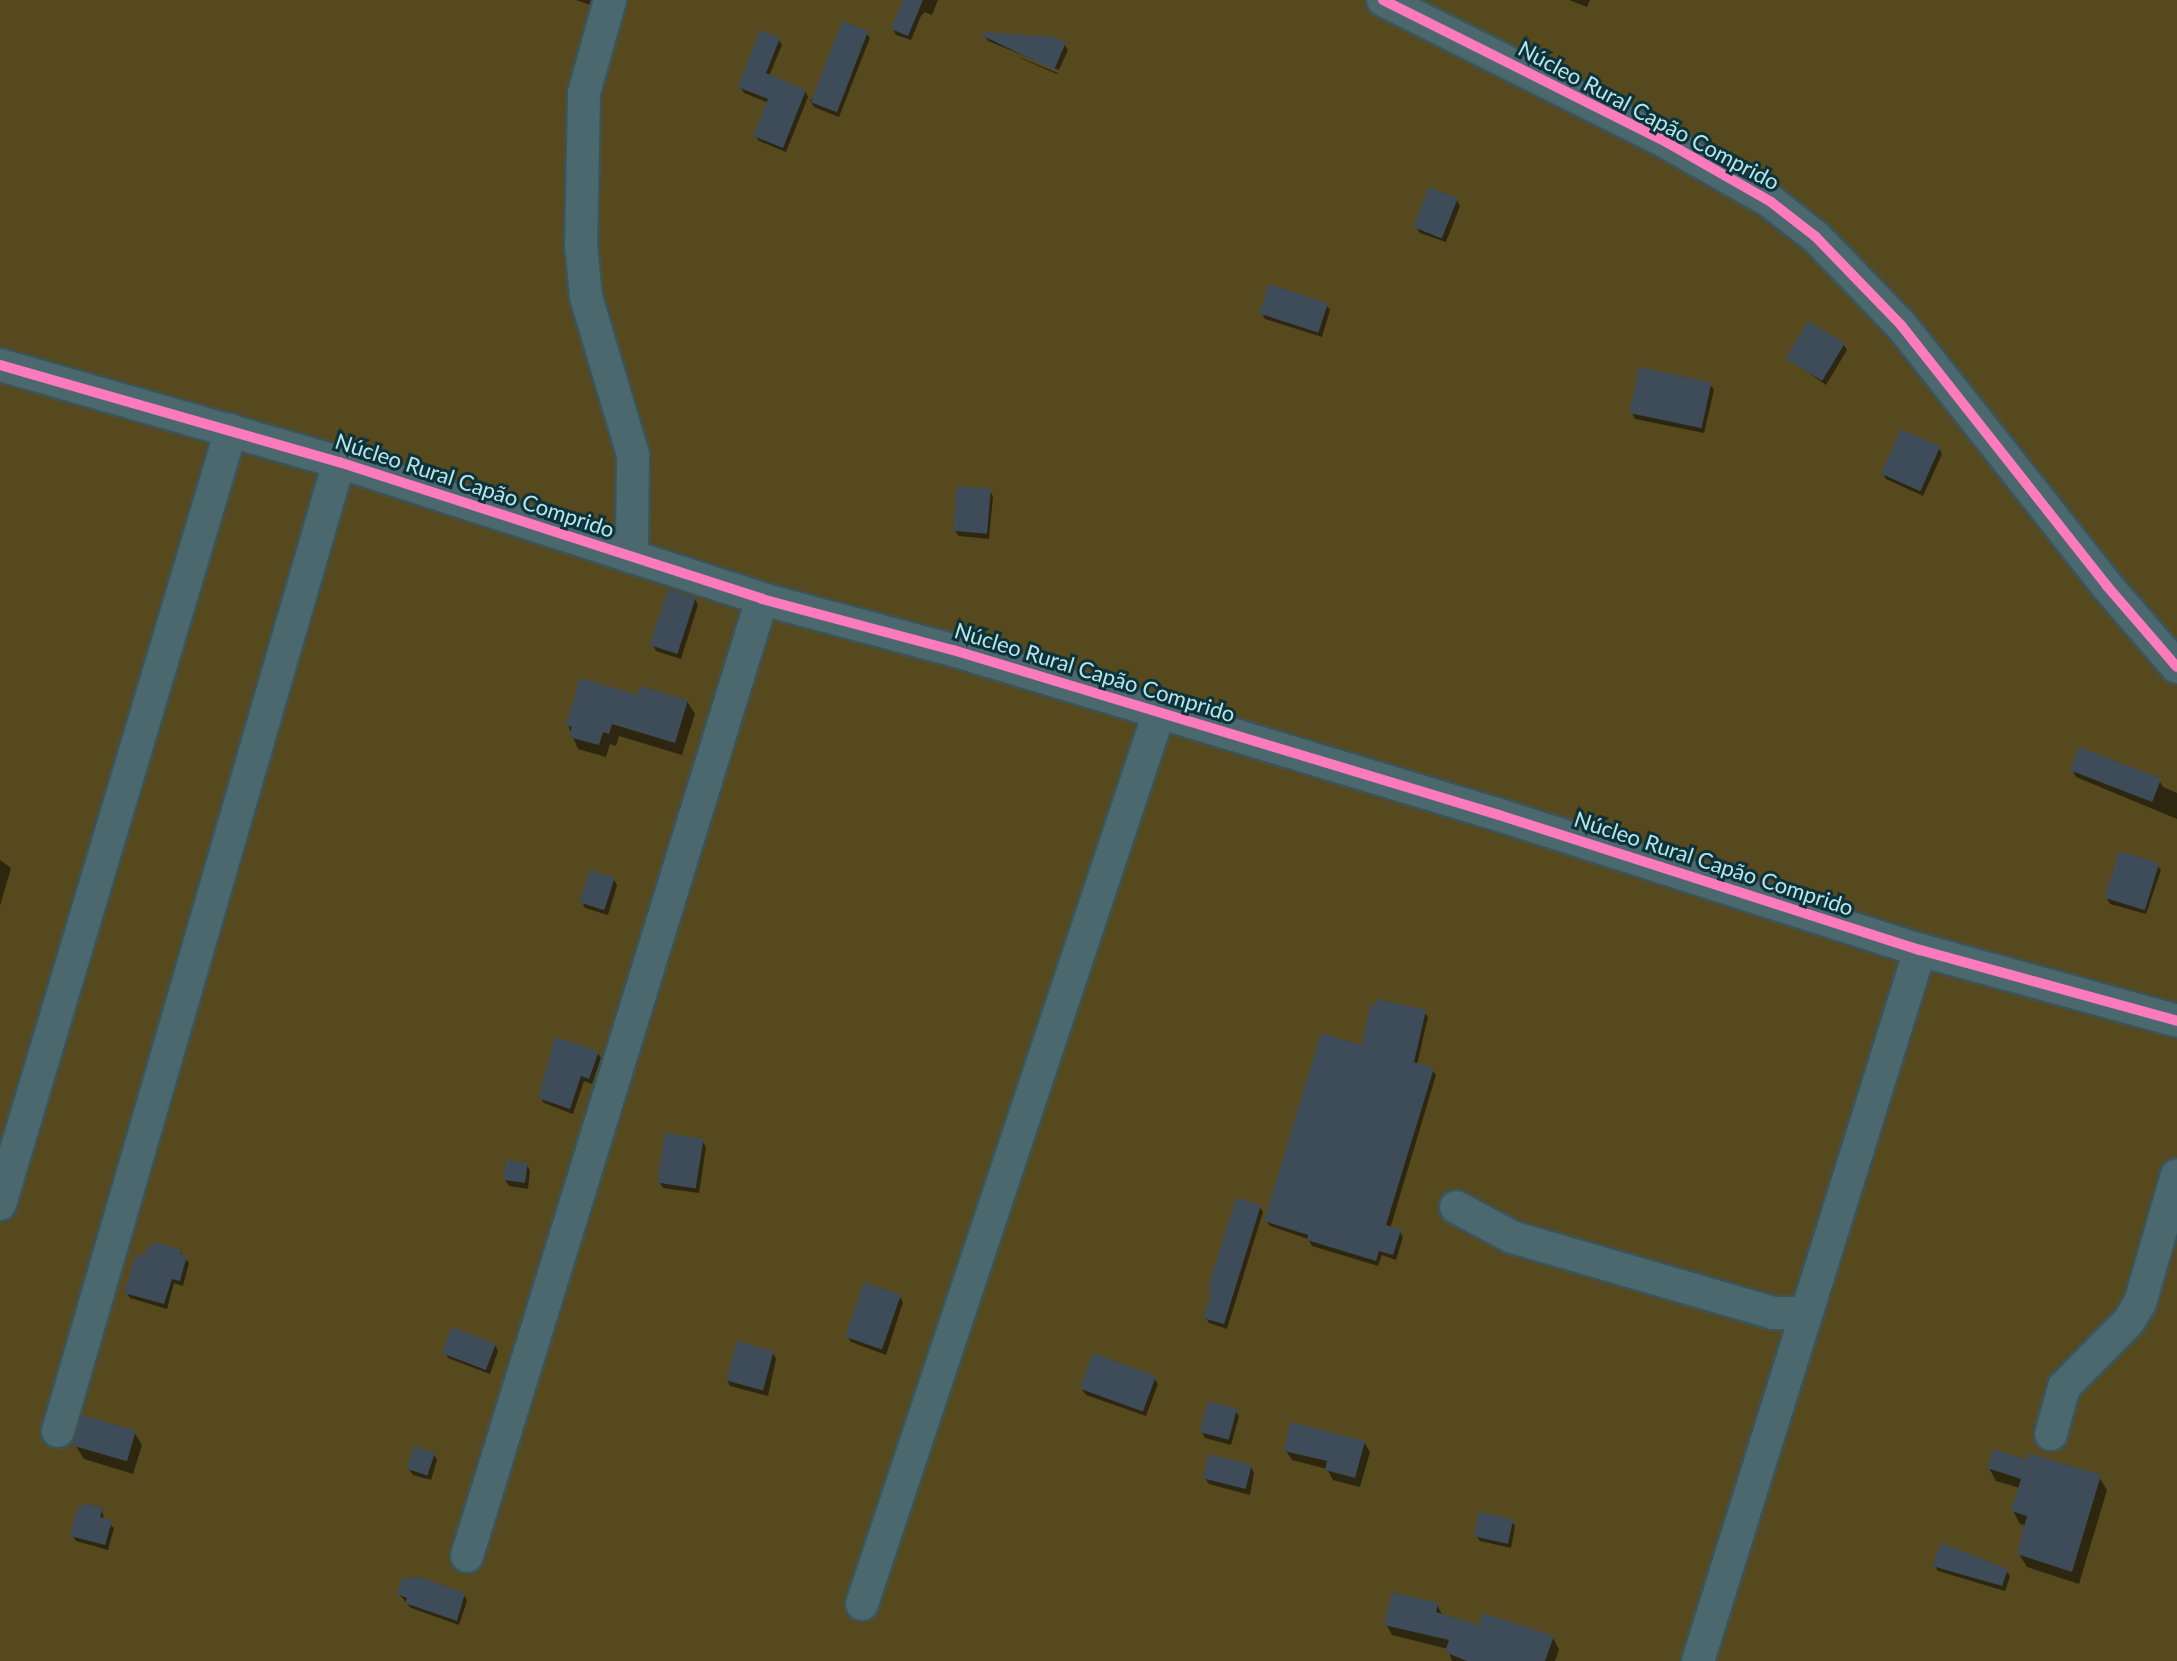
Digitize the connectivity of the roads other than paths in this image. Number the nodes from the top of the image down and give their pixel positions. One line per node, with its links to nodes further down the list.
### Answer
1 (610, 0): 6 (street)
2 (1383, 0): 8 (street, Núcleo Rural Capão Comprido)
3 (0, 365): 4 (street, Núcleo Rural Capão Comprido)
4 (231, 430): 5 (street, Núcleo Rural Capão Comprido); 13 (street)
5 (339, 462): 6 (street, Núcleo Rural Capão Comprido); 16 (street)
6 (632, 557): 7 (street, Núcleo Rural Capão Comprido)
7 (762, 599): 9 (street, Núcleo Rural Capão Comprido); 18 (street)
8 (2177, 667)
9 (1159, 713): 10 (street, Núcleo Rural Capão Comprido); 19 (street)
10 (1920, 950): 11 (street, Núcleo Rural Capão Comprido); 15 (street)
11 (2177, 1021)
12 (2177, 1175): 17 (street)
13 (0, 1204)
14 (1456, 1207): 15 (street)
15 (1805, 1313): 20 (street)
16 (58, 1431)
17 (2051, 1434)
18 (467, 1556)
19 (862, 1604)
20 (1698, 1661)

